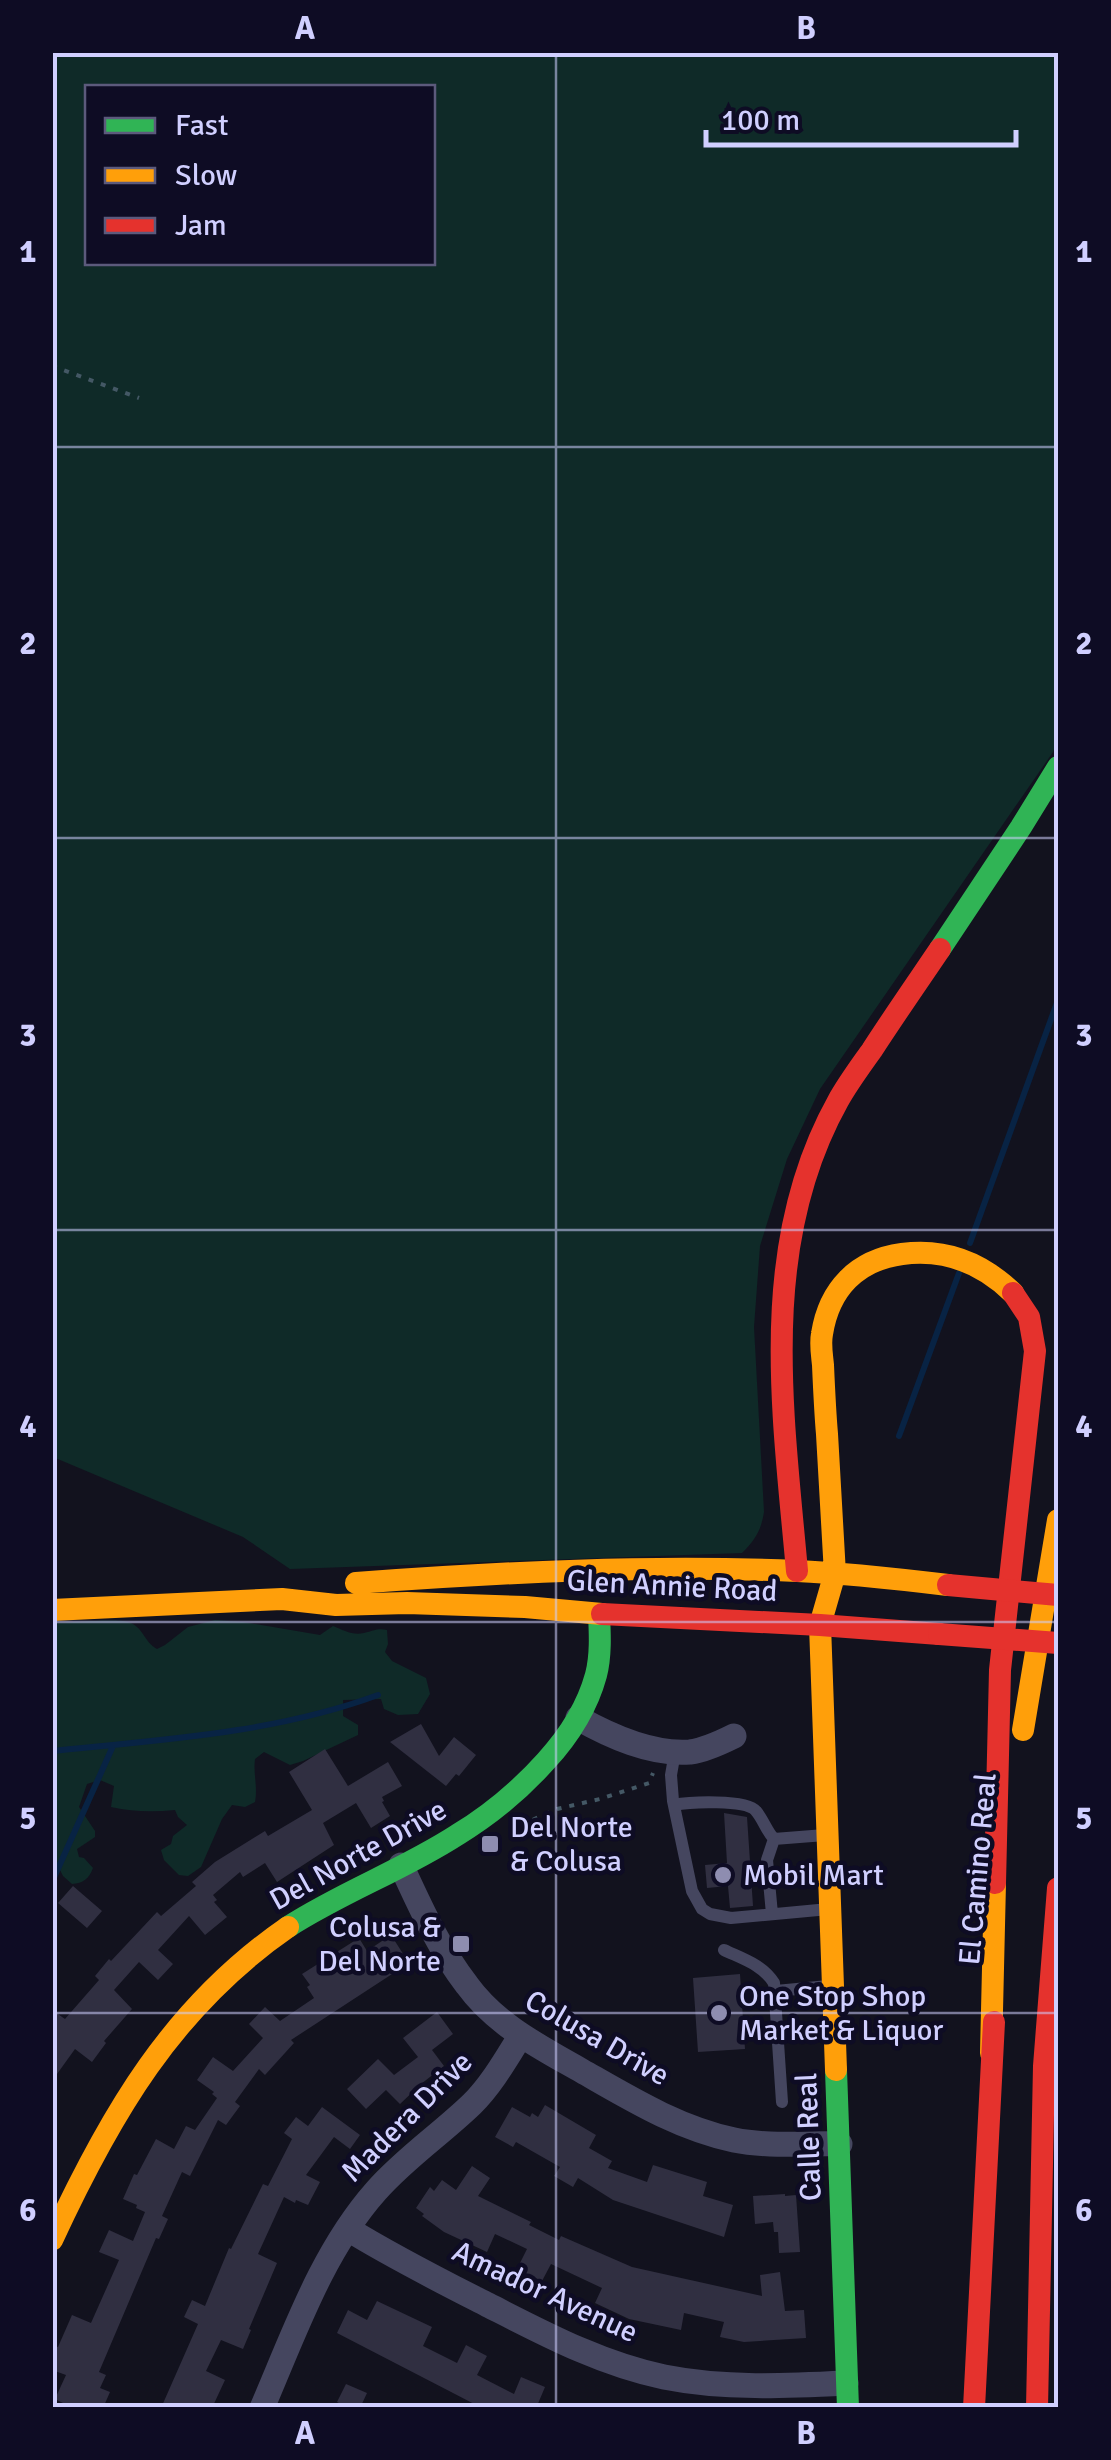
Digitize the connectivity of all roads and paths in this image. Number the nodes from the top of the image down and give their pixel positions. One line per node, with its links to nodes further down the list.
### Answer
1 (52, 366): 2 (path)
2 (139, 398)
3 (1058, 767): 5 (main road)
4 (1058, 1520): 29 (main road, El Camino Real)
5 (797, 1571): 6 (main road, Glen Annie Road); 8 (main road, Glen Annie Road); 11 (main road)
6 (835, 1572): 7 (main road, Glen Annie Road, bridge); 11 (main road); 29 (main road)
7 (1058, 1596)
8 (282, 1599): 9 (main road, Glen Annie Road); 10 (main road, Glen Annie Road)
9 (52, 1610)
10 (599, 1614): 11 (main road, Glen Annie Road); 13 (main road, Del Norte Drive)
11 (820, 1625): 12 (main road, Glen Annie Road, bridge); 19 (main road, Calle Real)
12 (1058, 1642)
13 (578, 1718): 15 (street); 21 (main road, Del Norte Drive)
14 (734, 1736): 15 (street)
15 (675, 1752): 17 (lane)
16 (653, 1772): 18 (path)
17 (674, 1805): 20 (lane); 24 (lane)
18 (517, 1828)
19 (828, 1835): 20 (lane); 23 (main road, Calle Real)
20 (774, 1839): 24 (lane)
21 (401, 1865): 28 (street, Colusa Drive); 33 (main road, Del Norte Drive)
22 (1058, 1888): 37 (main road)
23 (830, 1909): 24 (lane); 26 (main road, Calle Real)
24 (772, 1914)
25 (724, 1950): 27 (lane)
26 (834, 1986): 27 (lane); 31 (main road, Calle Real)
27 (776, 1991): 30 (lane)
28 (521, 2036): 31 (street, Colusa Drive); 32 (street, Madera Drive)
29 (991, 2053): 36 (main road, El Camino Real)
30 (782, 2102)
31 (840, 2144): 34 (main road, Calle Real)
32 (348, 2229): 34 (street, Amador Avenue); 35 (street, Madera Drive)
33 (52, 2240)
34 (847, 2396)
35 (262, 2408)
36 (974, 2408)
37 (1037, 2408)

